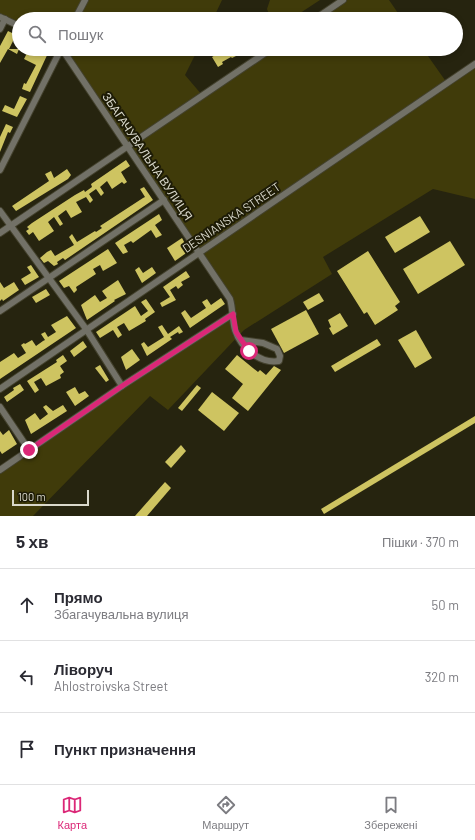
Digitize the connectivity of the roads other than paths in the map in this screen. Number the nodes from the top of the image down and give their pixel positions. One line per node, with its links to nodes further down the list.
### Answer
1 (84, 0): 3 (street)
2 (343, 0): 4 (street)
3 (78, 12)
4 (325, 12)
5 (2, 18): 6 (street); 7 (street)
6 (12, 23)
7 (0, 29)
8 (58, 56): 13 (street)
9 (67, 56): 12 (street, ЗБАГАЧУВАЛЬНА ВУЛИЦЯ)
10 (260, 56): 12 (street)
11 (475, 64): 18 (street, DESNIANSKA STREET)
12 (128, 146): 14 (street, ЗБАГАЧУВАЛЬНА ВУЛИЦЯ); 16 (street)
13 (0, 170)
14 (164, 200): 18 (street, ЗБАГАЧУВАЛЬНА ВУЛИЦЯ); 19 (street)
15 (0, 211): 16 (street)
16 (11, 226): 17 (street); 19 (street)
17 (0, 233)
18 (199, 252): 21 (street, ЗБАГАЧУВАЛЬНА ВУЛИЦЯ); 22 (street, DESNIANSKA STREET)
19 (49, 278): 20 (street); 22 (street)
20 (0, 311)
21 (233, 314): 23 (street, ЗБАГАЧУВАЛЬНА ВУЛИЦЯ); 24 (street)
22 (86, 329): 24 (street); 25 (street, DESNIANSKA STREET)
23 (241, 340): 23 (street, ЗБАГАЧУВАЛЬНА ВУЛИЦЯ)
24 (122, 386): 27 (street)
25 (0, 389)
26 (0, 407): 27 (street)
27 (29, 450): 28 (street)
28 (0, 470)

